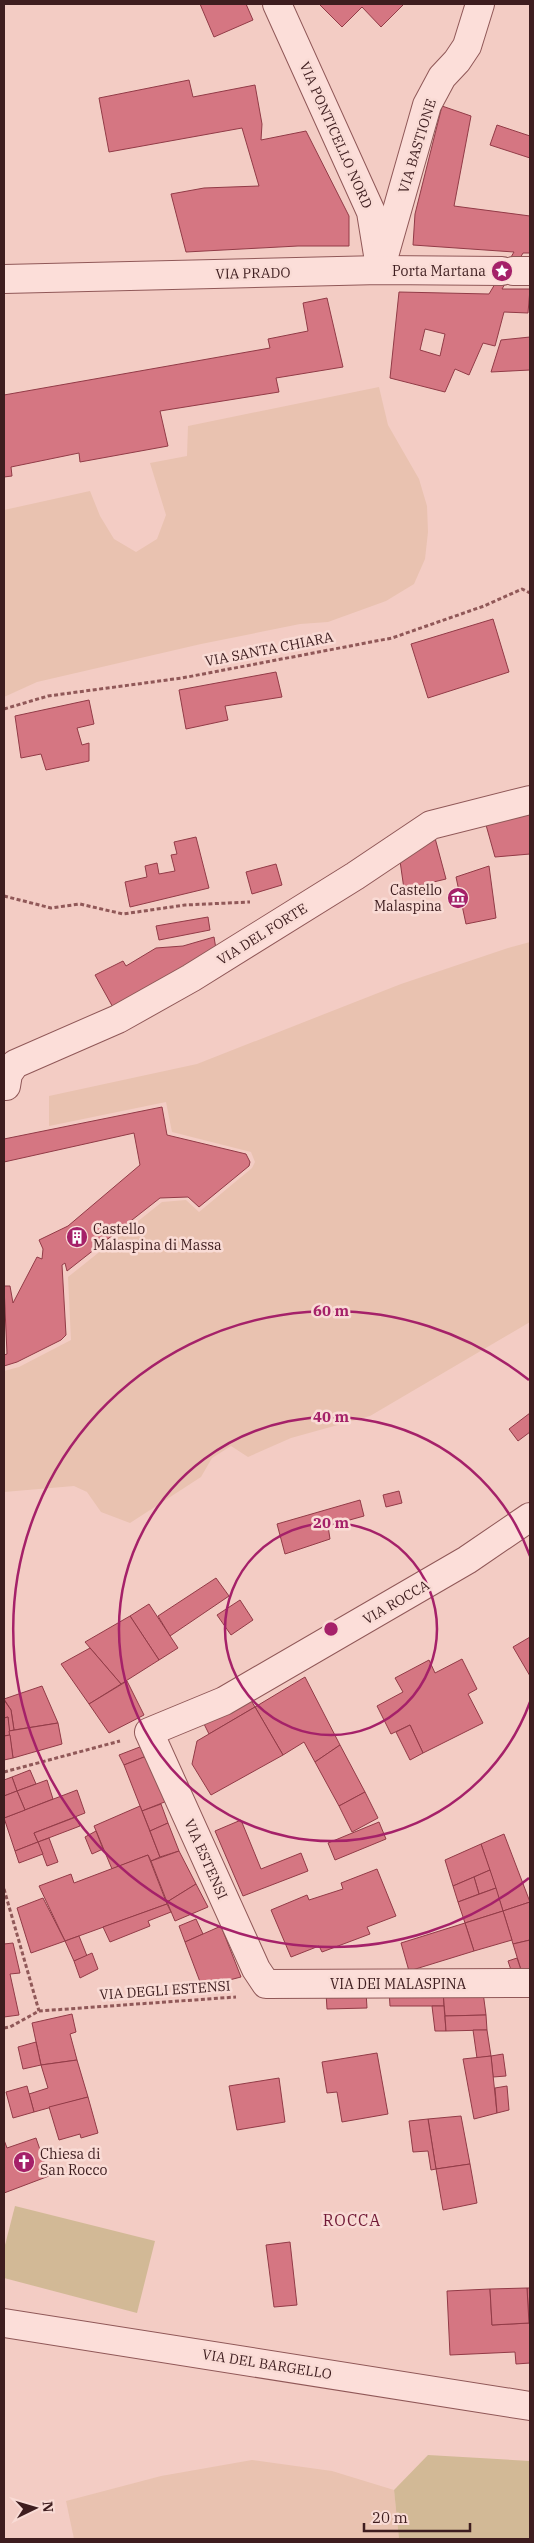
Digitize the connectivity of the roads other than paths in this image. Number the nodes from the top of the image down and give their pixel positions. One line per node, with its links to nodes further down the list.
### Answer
1 (277, 4): 3 (street, VIA PONTICELLO NORD)
2 (480, 4): 3 (street, VIA BASTIONE)
3 (380, 270): 4 (street, VIA PRADO); 5 (street, VIA PRADO)
4 (515, 271)
5 (4, 279)
6 (530, 800): 7 (street, VIA DEL FORTE)
7 (5, 1086)
8 (530, 1517): 9 (street, VIA ROCCA)
9 (149, 1732): 11 (street, VIA ESTENSI)
10 (530, 1983): 11 (street, VIA DEI MALASPINA)
11 (266, 1984)
12 (4, 2323): 13 (street, VIA DEL BARGELLO)
13 (530, 2406)

